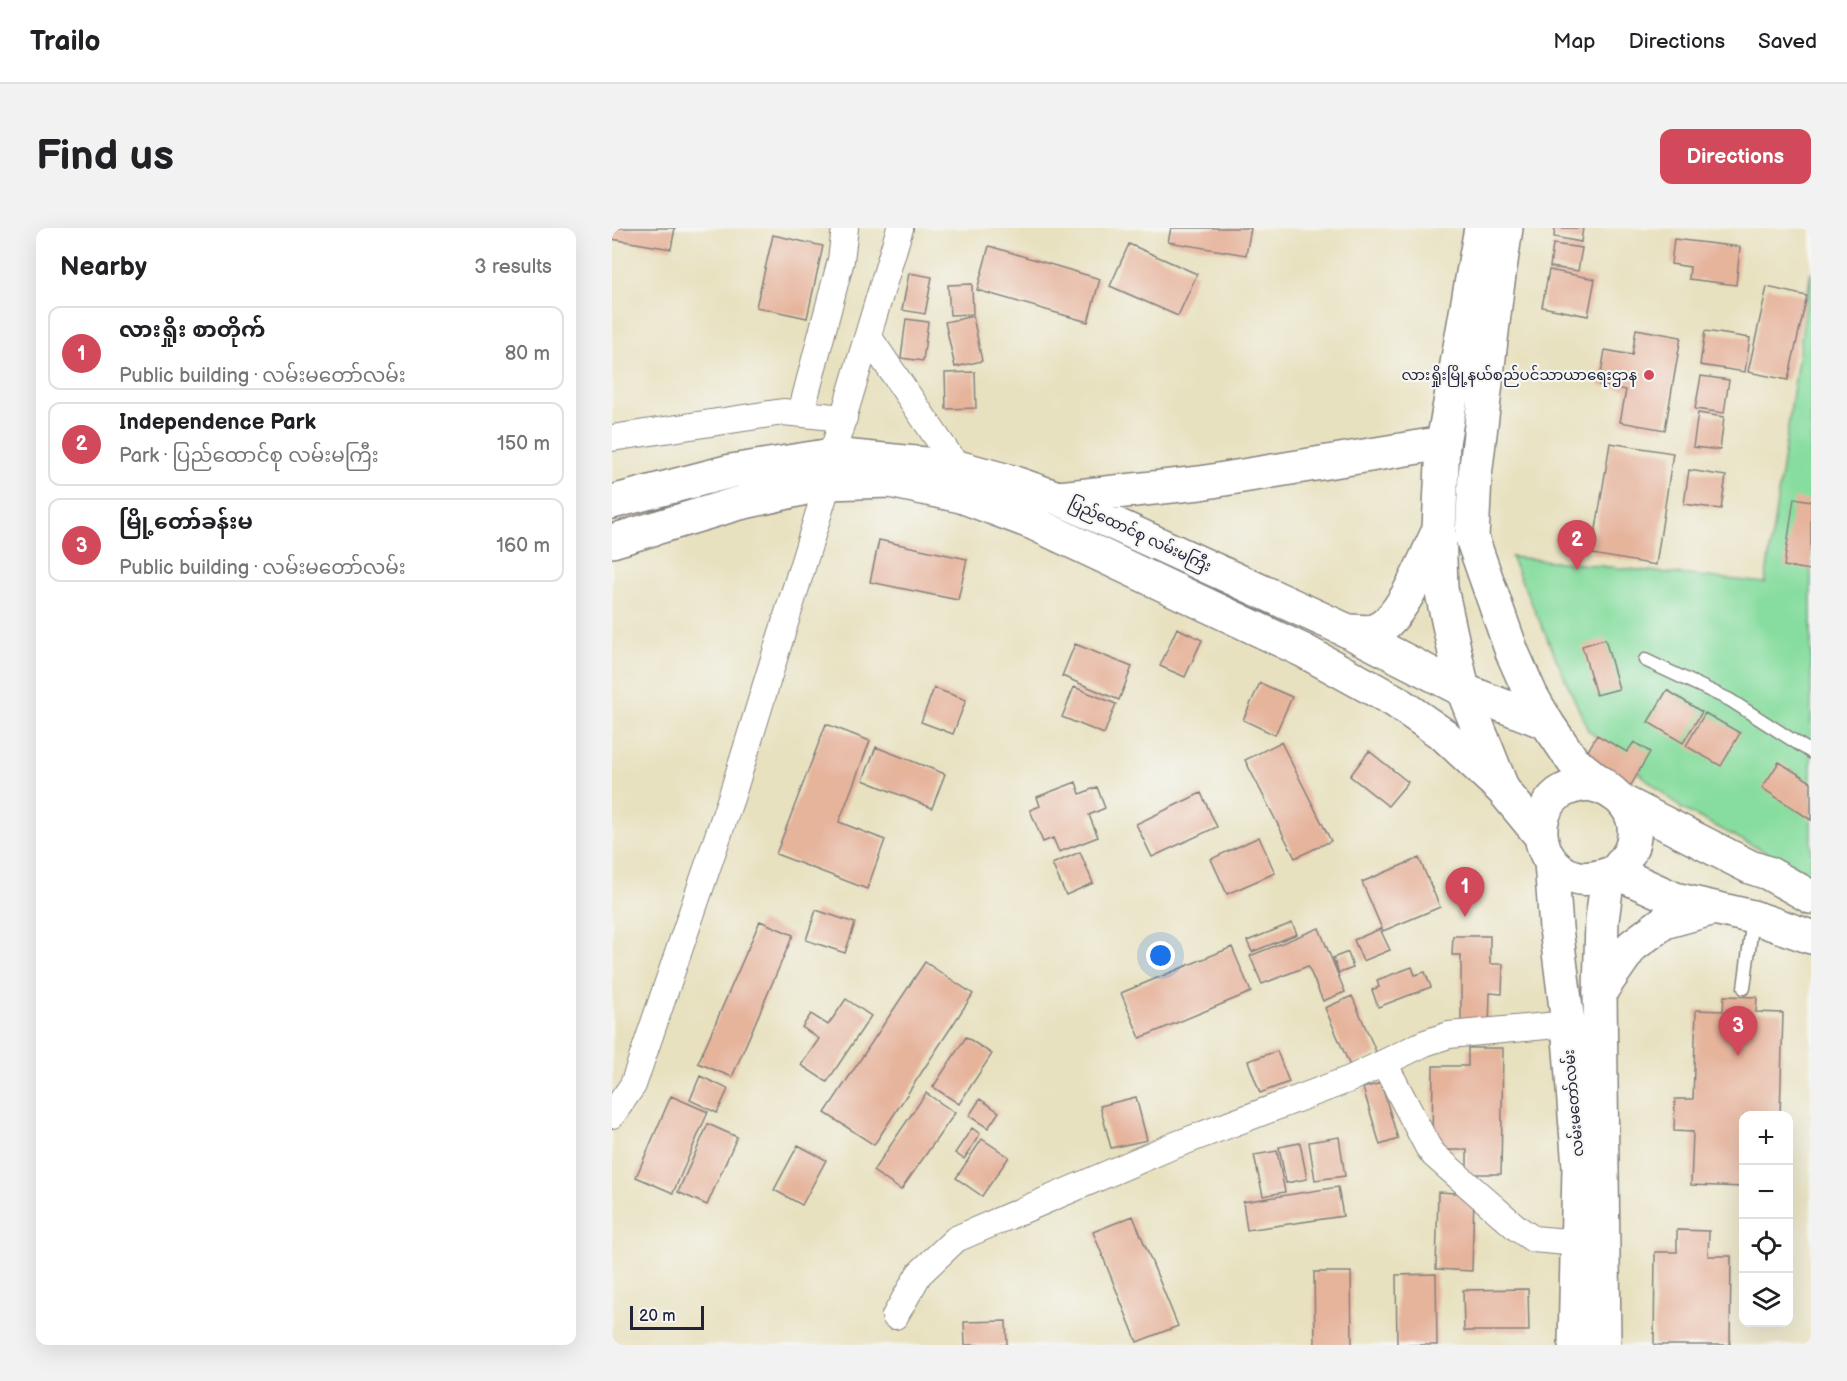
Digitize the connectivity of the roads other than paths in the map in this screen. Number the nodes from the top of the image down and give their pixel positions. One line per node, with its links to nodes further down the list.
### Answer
1 (845, 228): 6 (street)
2 (900, 228): 5 (street)
3 (1481, 228): 9 (main road)
4 (1506, 228): 19 (main road)
5 (868, 336): 7 (street); 10 (street)
6 (801, 413): 7 (street); 8 (street)
7 (844, 418): 11 (street)
8 (612, 438)
9 (1443, 443): 12 (main road); 14 (main road)
10 (957, 467): 11 (main road, ပြည်ထောင်စု လမ်းမကြီး); 12 (main road, ပြည်ထောင်စု လမ်းမကြီး)
11 (830, 469): 13 (main road, ပြည်ထောင်စု လမ်းမကြီး); 15 (main road, ပြည်ထောင်စု လမ်းမကြီး); 21 (main road, ပြည်ထောင်စု လမ်းမကြီး); 33 (street)
12 (1058, 498): 16 (main road, ပြည်ထောင်စု လမ်းမကြီး)
13 (612, 502)
14 (1439, 529): 16 (main road); 18 (main road)
15 (612, 541)
16 (1348, 631): 18 (main road, ပြည်ထောင်စု လမ်းမကြီး)
17 (1646, 660): 20 (lane)
18 (1463, 690): 19 (main road, ပြည်ထောင်စု လမ်းမကြီး); 21 (main road)
19 (1547, 723): 22 (main road)
20 (1811, 752)
21 (1503, 790): 23 (main road, ပြည်ထောင်စု လမ်းမကြီး)
22 (1619, 798): 23 (main road); 24 (main road); 25 (main road)
23 (1546, 848): 24 (main road); 31 (main road, လမ်းမတော်လမ်း)
24 (1612, 874): 26 (main road); 30 (main road, လမ်းမတော်လမ်း)
25 (1811, 897)
26 (1714, 908): 27 (main road); 30 (main road)
27 (1753, 917): 28 (main road); 29 (lane)
28 (1811, 937)
29 (1744, 988)
30 (1600, 992): 37 (main road, လမ်းမတော်လမ်း)
31 (1568, 1024): 32 (street); 34 (main road, လမ်းမတော်လမ်း)
32 (1384, 1063): 34 (street); 35 (street)
33 (612, 1115)
34 (1578, 1243): 36 (main road, လမ်းမတော်လမ်း)
35 (895, 1316)
36 (1575, 1345)
37 (1604, 1345)

